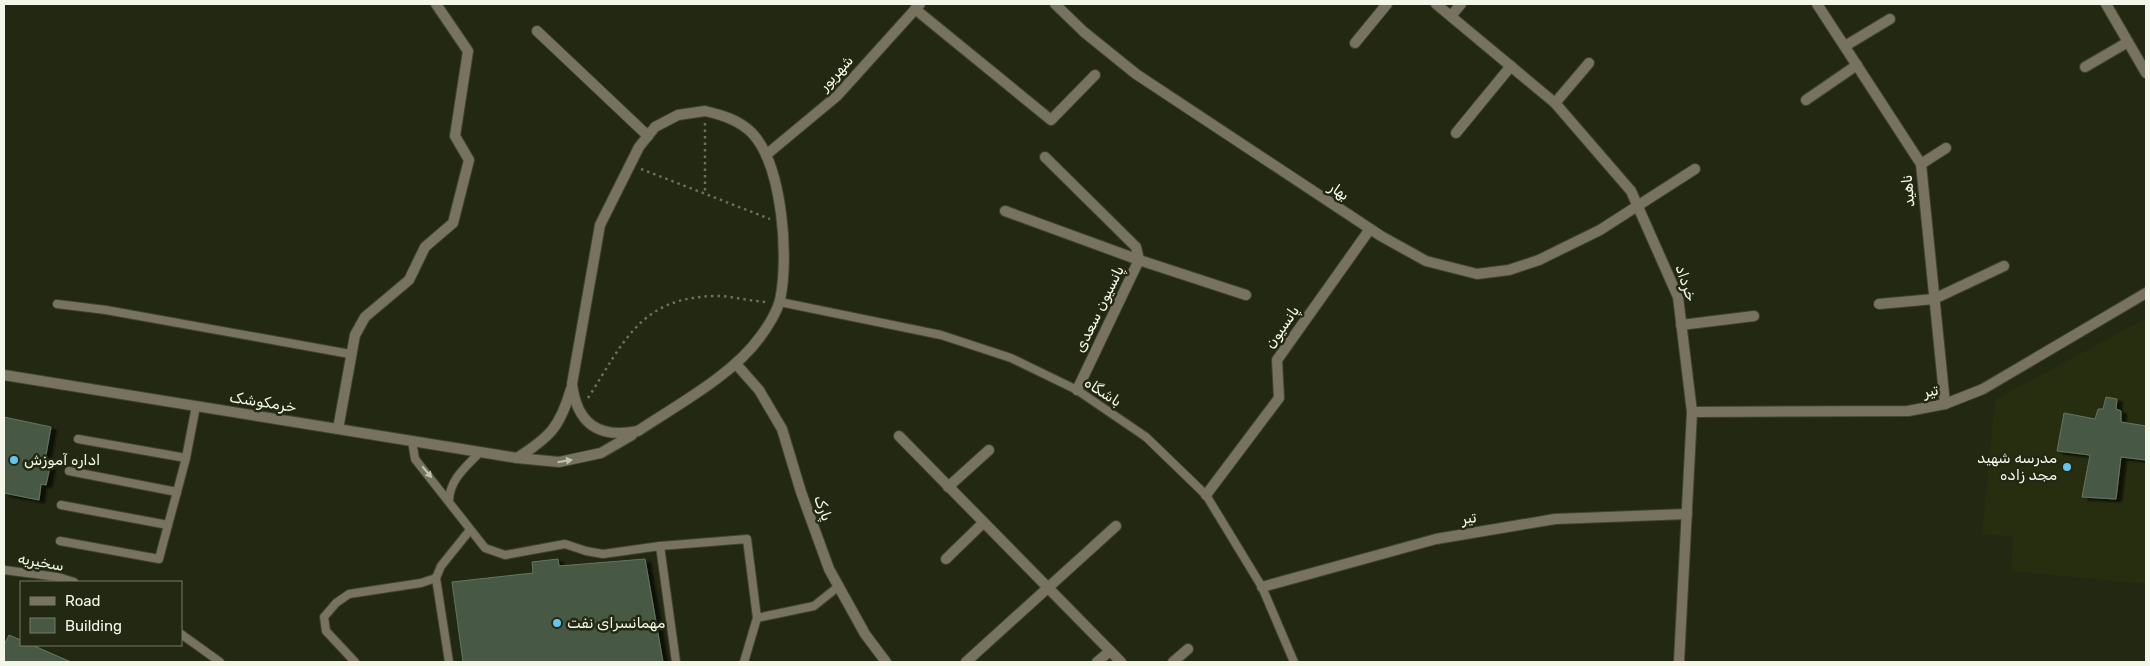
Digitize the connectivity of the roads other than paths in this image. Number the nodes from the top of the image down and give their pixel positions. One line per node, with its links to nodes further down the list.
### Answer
1 (436, 4): 43 (street)
2 (1055, 4): 32 (street, بهار)
3 (1387, 4): 13 (street)
4 (1436, 4): 9 (street, خرداد)
5 (1462, 4): 9 (street)
6 (1817, 4): 14 (street, ناهید)
7 (2106, 4): 12 (street)
8 (917, 7): 20 (street); 26 (street, شهریور)
9 (1451, 16): 17 (street, خرداد)
10 (1890, 19): 14 (street)
11 (538, 30): 24 (street)
12 (2128, 42): 18 (street); 19 (street)
13 (1355, 43)
14 (1845, 46): 16 (street, ناهید)
15 (1590, 63): 22 (street)
16 (1857, 65): 21 (street); 28 (street, ناهید)
17 (1511, 66): 22 (street, خرداد); 23 (street)
18 (2085, 67)
19 (2146, 73)
20 (1095, 74)
21 (1806, 100)
22 (1555, 103): 30 (street, خرداد)
23 (1456, 133)
24 (648, 136): 26 (street); 46 (street)
25 (1946, 148): 28 (street)
26 (766, 155): 38 (street)
27 (1045, 157): 33 (street, پانسیون سعدی)
28 (1921, 164): 37 (street, ناهید)
29 (1695, 168): 30 (street, بهار)
30 (1638, 206): 32 (street, بهار); 42 (street, خرداد)
31 (1005, 211): 33 (street)
32 (1370, 229): 63 (street, پانسیون)
33 (1139, 260): 36 (street); 47 (street, پانسیون سعدی)
34 (2004, 266): 37 (street)
35 (2146, 293): 48 (street, تیر)
36 (1246, 295)
37 (1934, 299): 40 (street); 48 (street, ناهید)
38 (780, 302): 44 (street, خرمکوشک); 47 (lane, باشگاه)
39 (57, 304): 43 (lane)
40 (1879, 304)
41 (1754, 316): 42 (street)
42 (1681, 325): 50 (street, خرداد)
43 (350, 354): 51 (street)
44 (736, 364): 52 (street, خرمکوشک); 77 (street, پارک)
45 (4, 375): 49 (street, خرمکوشک)
46 (572, 384): 52 (street); 59 (street)
47 (1076, 390): 63 (lane, باشگاه)
48 (1945, 404): 50 (street, تیر)
49 (196, 406): 51 (street, خرمکوشک); 58 (lane)
50 (1692, 412): 66 (street, خرداد)
51 (338, 429): 55 (street, خرمکوشک)
52 (638, 431): 59 (street, خرمکوشک, one-way to 52)
53 (899, 436): 61 (street)
54 (78, 439): 58 (lane)
55 (412, 441): 57 (street, خرمکوشک); 64 (lane, one-way to 64)
56 (989, 450): 61 (street)
57 (480, 452): 59 (street, خرمکوشک); 64 (lane)
58 (186, 458): 62 (lane)
59 (517, 458)
60 (68, 471): 62 (lane)
61 (948, 487): 67 (street)
62 (177, 492): 68 (lane)
63 (1206, 495): 78 (lane, باشگاه)
64 (449, 500): 70 (lane)
65 (62, 505): 68 (lane)
66 (1687, 514): 78 (street, تیر); 95 (street, خرداد)
67 (983, 523): 73 (street); 79 (street)
68 (168, 525): 71 (lane)
69 (1116, 526): 79 (street)
70 (470, 530): 72 (lane); 75 (lane)
71 (60, 541)
72 (660, 546): 80 (lane); 87 (lane)
73 (946, 559)
74 (4, 570): 76 (lane, سخیریه)
75 (436, 578): 85 (lane); 86 (lane)
76 (71, 581)
77 (839, 586): 80 (lane); 89 (street, پارک)
78 (1262, 586): 94 (lane, باشگاه)
79 (1047, 588): 83 (street); 90 (street)
80 (758, 618): 88 (lane)
81 (182, 635): 84 (lane)
82 (1188, 649): 93 (street)
83 (1110, 651): 91 (street); 92 (street)
84 (220, 662)
85 (354, 662)
86 (449, 662)
87 (676, 662)
88 (744, 662)
89 (886, 662)
90 (966, 662)
91 (1097, 662)
92 (1121, 662)
93 (1173, 662)
94 (1294, 662)
95 (1679, 662)

